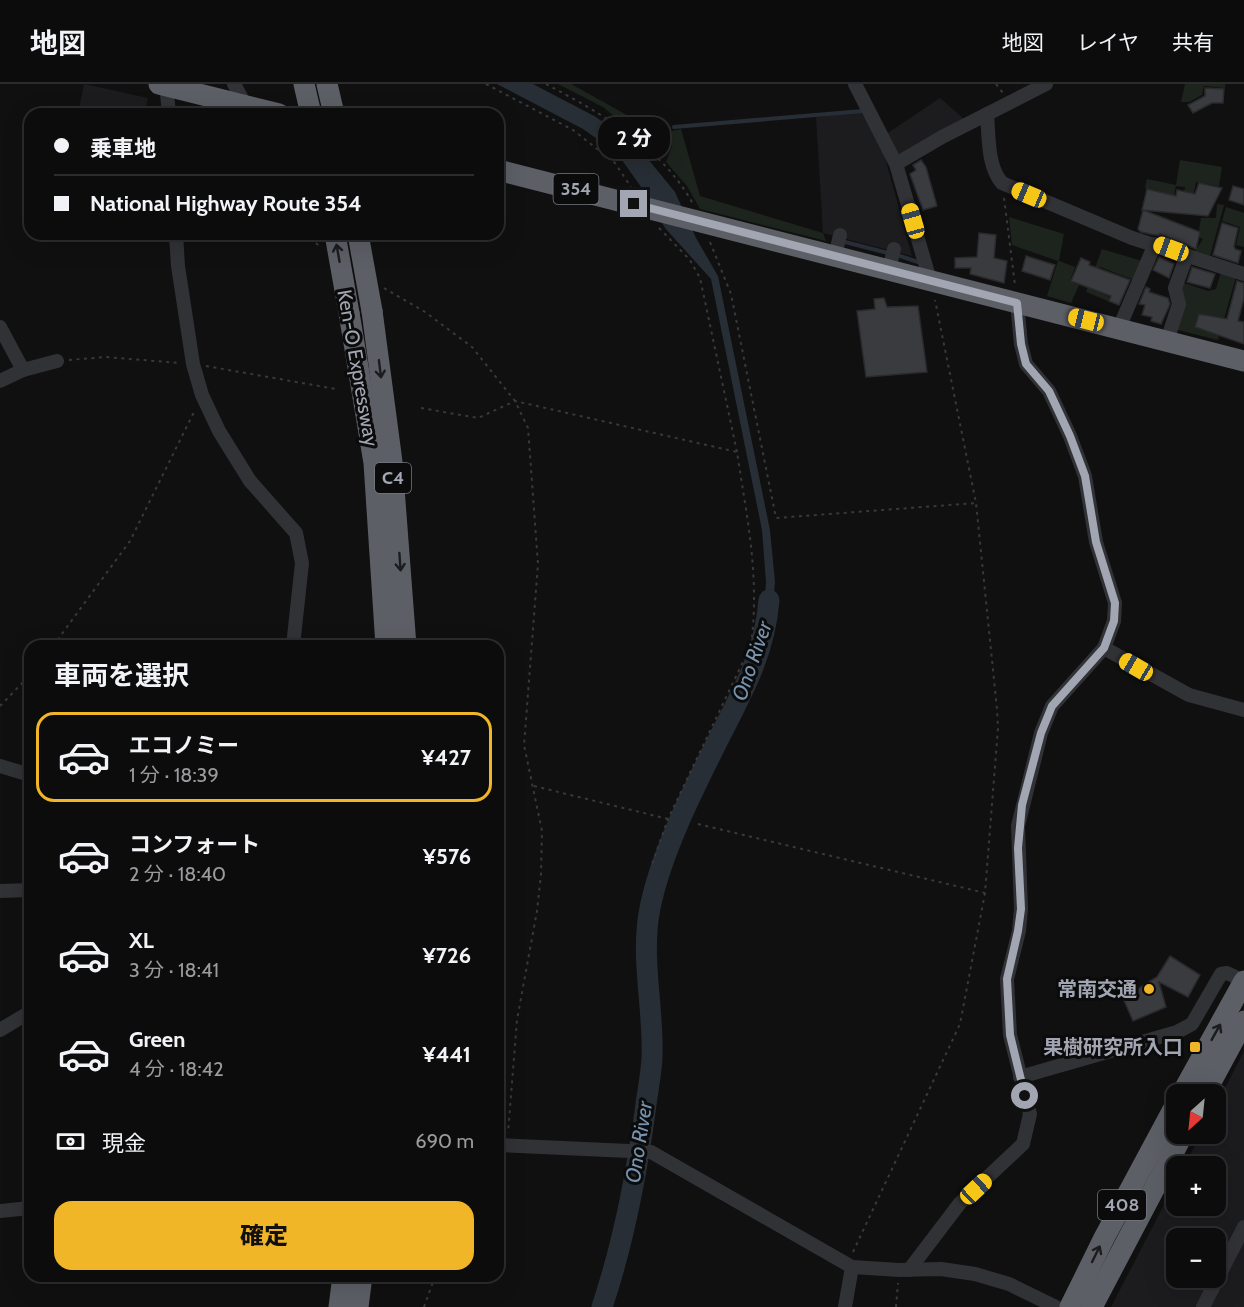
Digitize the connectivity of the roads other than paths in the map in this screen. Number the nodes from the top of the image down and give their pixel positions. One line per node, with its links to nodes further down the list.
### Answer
1 (163, 84): 7 (highway); 8 (street)
2 (234, 84): 7 (street)
3 (304, 84): 10 (highway)
4 (327, 84): 11 (highway)
5 (855, 84): 13 (street)
6 (1046, 84): 12 (street)
7 (246, 106): 9 (highway)
8 (168, 108)
9 (254, 108)
10 (310, 108)
11 (333, 108)
12 (987, 114): 13 (street); 19 (street)
13 (896, 164): 25 (street)
14 (504, 172): 22 (highway, 354)
15 (840, 235): 22 (street)
16 (176, 240): 34 (street)
17 (359, 240): 36 (highway, Ken-O Expressway / C4, one-way to 36, bridge)
18 (332, 243): 35 (highway, Ken-O Expressway / C4, one-way to 18, bridge)
19 (1155, 244): 21 (street); 28 (street)
20 (894, 249): 23 (street)
21 (1187, 255): 24 (street); 29 (street)
22 (835, 256): 23 (highway, 354)
23 (890, 270): 25 (highway, 354)
24 (1244, 274)
25 (930, 280): 26 (highway, 354)
26 (1017, 303): 28 (highway, 354); 37 (street)
27 (0, 327): 32 (street)
28 (1119, 328): 29 (highway, 354)
29 (1167, 341): 31 (highway, 354)
30 (57, 361): 32 (street)
31 (1244, 361)
32 (23, 370): 33 (street)
33 (0, 381)
34 (294, 640)
35 (386, 640)
36 (406, 640)
37 (1104, 648): 38 (street); 47 (street)
38 (1244, 711)
39 (0, 766): 40 (street)
40 (24, 773)
41 (24, 890): 42 (street)
42 (0, 891)
43 (1244, 981): 47 (street); 48 (highway, one-way to 43)
44 (24, 1016): 46 (street)
45 (1244, 1021): 49 (highway)
46 (0, 1030)
47 (1020, 1077): 57 (street)
48 (1187, 1084)
49 (1210, 1084)
50 (1166, 1123): 64 (highway, 408, one-way to 50)
51 (1178, 1144): 65 (highway, 408)
52 (504, 1146): 56 (street)
53 (24, 1209): 54 (street)
54 (0, 1211)
55 (1244, 1227): 66 (street)
56 (852, 1267): 57 (street); 62 (street)
57 (904, 1270): 63 (street)
58 (342, 1282): 60 (highway)
59 (361, 1282): 61 (highway)
60 (339, 1307)
61 (358, 1307)
62 (845, 1307)
63 (1056, 1307)
64 (1070, 1307)
65 (1092, 1307)
66 (1203, 1307)

